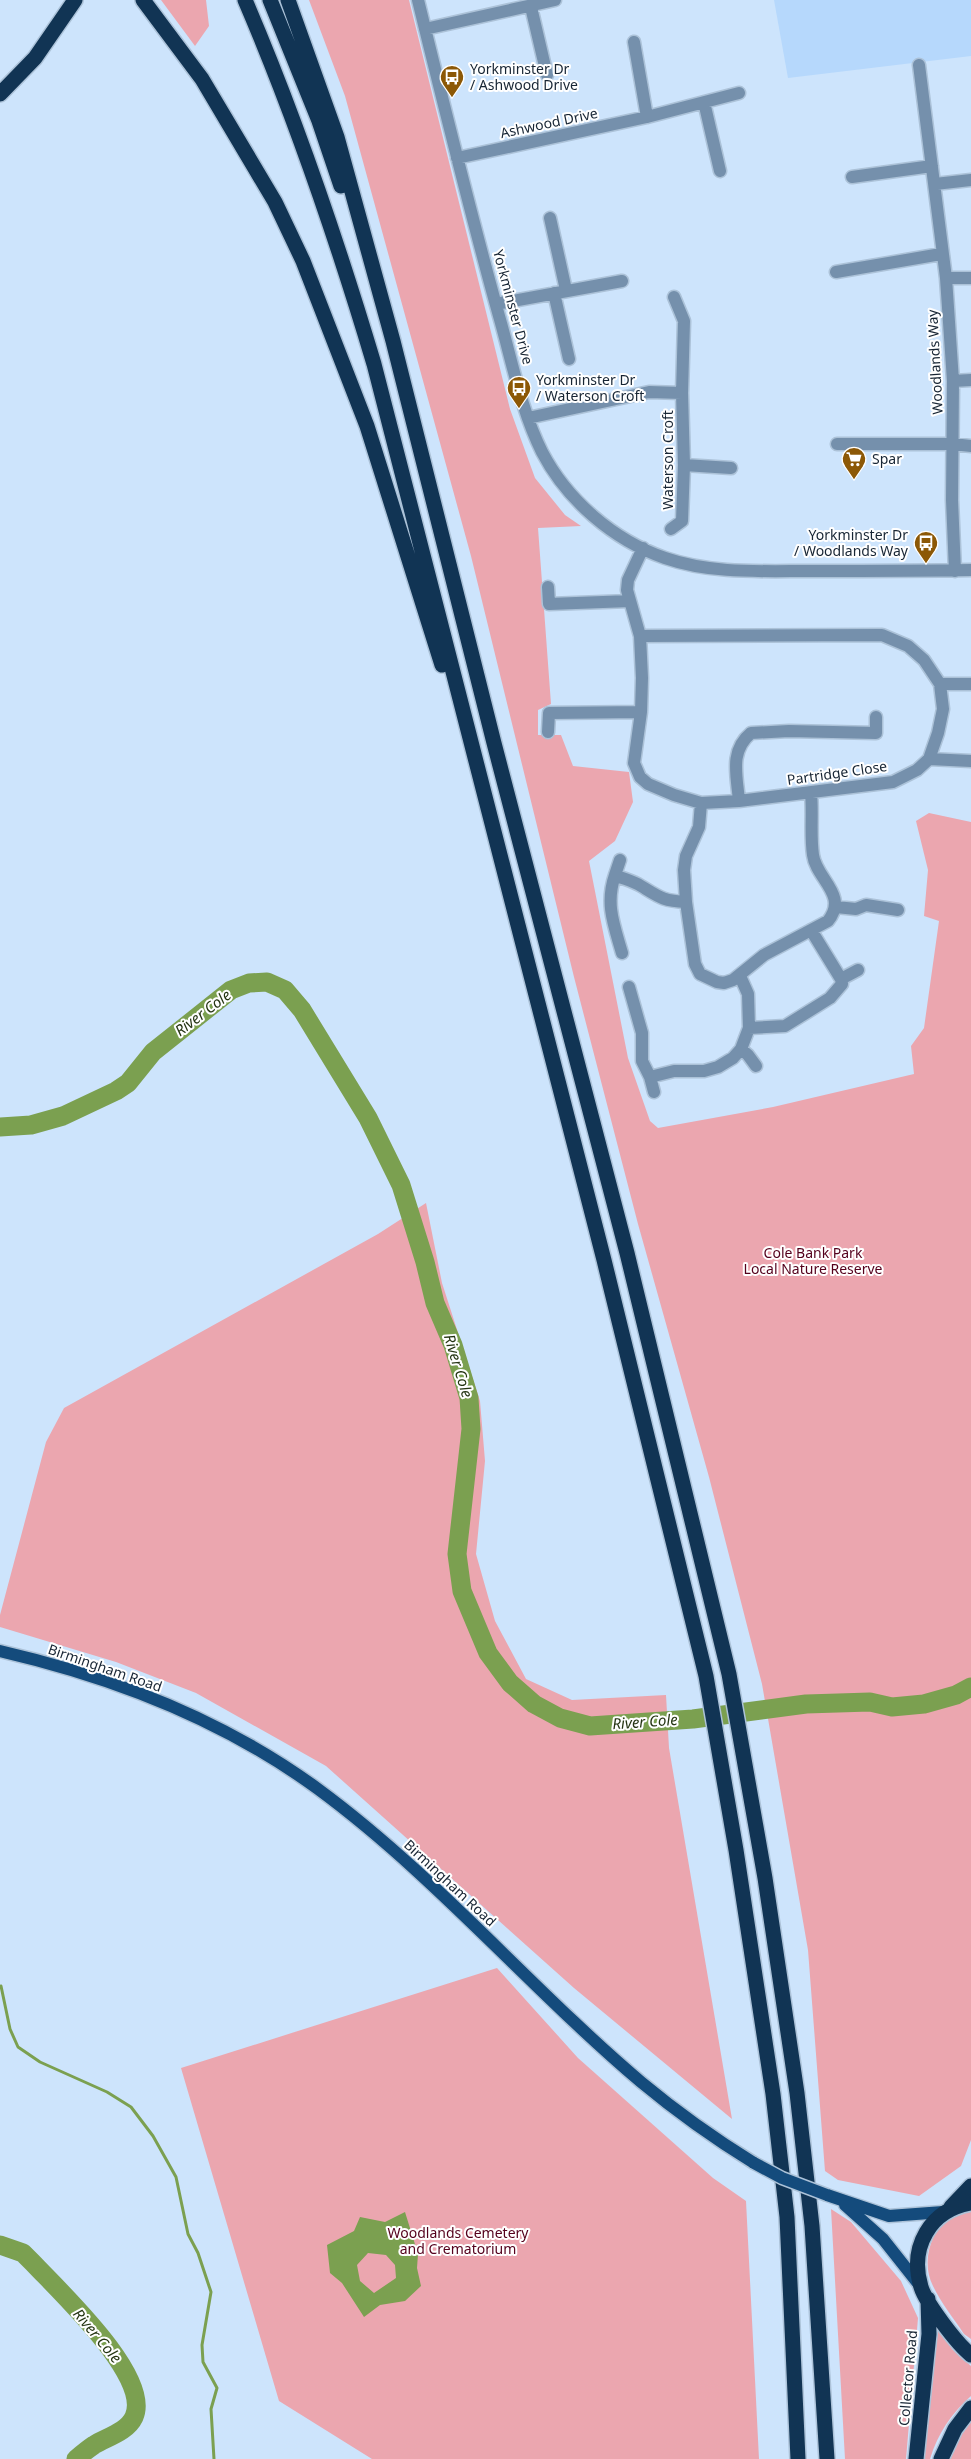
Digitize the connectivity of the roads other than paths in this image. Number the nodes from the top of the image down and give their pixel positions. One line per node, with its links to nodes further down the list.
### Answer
1 (75, 0): 14 (highway)
2 (143, 0): 54 (highway)
3 (245, 0): 54 (highway)
4 (270, 0): 32 (highway)
5 (288, 0): 32 (highway)
6 (418, 0): 9 (street, Yorkminster Drive)
7 (556, 0): 8 (street)
8 (531, 7): 9 (street); 12 (street)
9 (425, 29): 17 (street, Yorkminster Drive)
10 (634, 42): 16 (street)
11 (919, 65): 18 (street, Woodlands Way)
12 (547, 75)
13 (739, 93): 15 (street, Ashwood Drive)
14 (0, 94)
15 (704, 102): 16 (street, Ashwood Drive); 19 (street)
16 (647, 116): 17 (street, Ashwood Drive)
17 (457, 158): 31 (street, Yorkminster Drive)
18 (932, 166): 20 (street); 22 (street, Woodlands Way)
19 (720, 171)
20 (852, 177)
21 (971, 180): 22 (street)
22 (935, 184): 24 (street, Woodlands Way)
23 (550, 218): 29 (street)
24 (941, 254): 25 (street); 26 (street, Woodlands Way)
25 (836, 272)
26 (946, 278): 27 (street); 35 (street, Woodlands Way)
27 (971, 278)
28 (622, 281): 29 (street)
29 (560, 292): 31 (street); 33 (street)
30 (674, 297): 36 (street)
31 (496, 304): 37 (street, Yorkminster Drive)
32 (393, 341): 86 (highway)
33 (569, 359)
34 (971, 380): 35 (street)
35 (954, 381): 39 (street, Woodlands Way)
36 (682, 393): 37 (street, Waterson Croft); 41 (street, Waterson Croft)
37 (528, 418): 44 (street, Yorkminster Drive)
38 (837, 444): 39 (street)
39 (953, 444): 40 (street); 46 (street, Woodlands Way)
40 (971, 446)
41 (684, 465): 42 (street); 43 (street, Waterson Croft)
42 (731, 468)
43 (671, 529)
44 (642, 548): 46 (street, Yorkminster Drive); 48 (street)
45 (971, 570): 46 (street, Yorkminster Drive)
46 (955, 571)
47 (548, 587): 48 (street)
48 (630, 601): 49 (street)
49 (640, 636): 50 (street); 52 (street)
50 (940, 684): 51 (street); 56 (street)
51 (971, 684)
52 (641, 712): 55 (street); 60 (street, Partridge Close)
53 (876, 718): 59 (street)
54 (466, 729): 85 (highway)
55 (548, 732)
56 (929, 759): 57 (street); 58 (street, Partridge Close)
57 (971, 761)
58 (811, 793): 59 (street, Partridge Close); 64 (street)
59 (739, 801): 60 (street, Partridge Close)
60 (701, 803): 63 (street)
61 (620, 860): 62 (street)
62 (615, 875): 63 (street); 67 (street)
63 (686, 902): 69 (street)
64 (836, 907): 65 (street); 66 (street)
65 (898, 910)
66 (811, 930): 69 (street); 70 (street)
67 (622, 953)
68 (858, 970): 70 (street)
69 (740, 976): 72 (street)
70 (842, 979): 72 (street)
71 (629, 987): 75 (street)
72 (749, 1028): 73 (street)
73 (741, 1049): 74 (street); 75 (street)
74 (756, 1066)
75 (650, 1077): 76 (street)
76 (654, 1092)
77 (0, 1651): 79 (main road, Birmingham Road, bridge)
78 (971, 2186): 81 (highway, Collector Road)
79 (841, 2201): 81 (main road, Birmingham Road); 82 (main road, Birmingham Road)
80 (971, 2203): 81 (highway)
81 (946, 2210): 82 (highway, Collector Road)
82 (925, 2293): 83 (highway); 87 (highway, Collector Road)
83 (971, 2355)
84 (971, 2408): 88 (highway)
85 (798, 2459)
86 (827, 2459)
87 (916, 2459)
88 (941, 2459)

